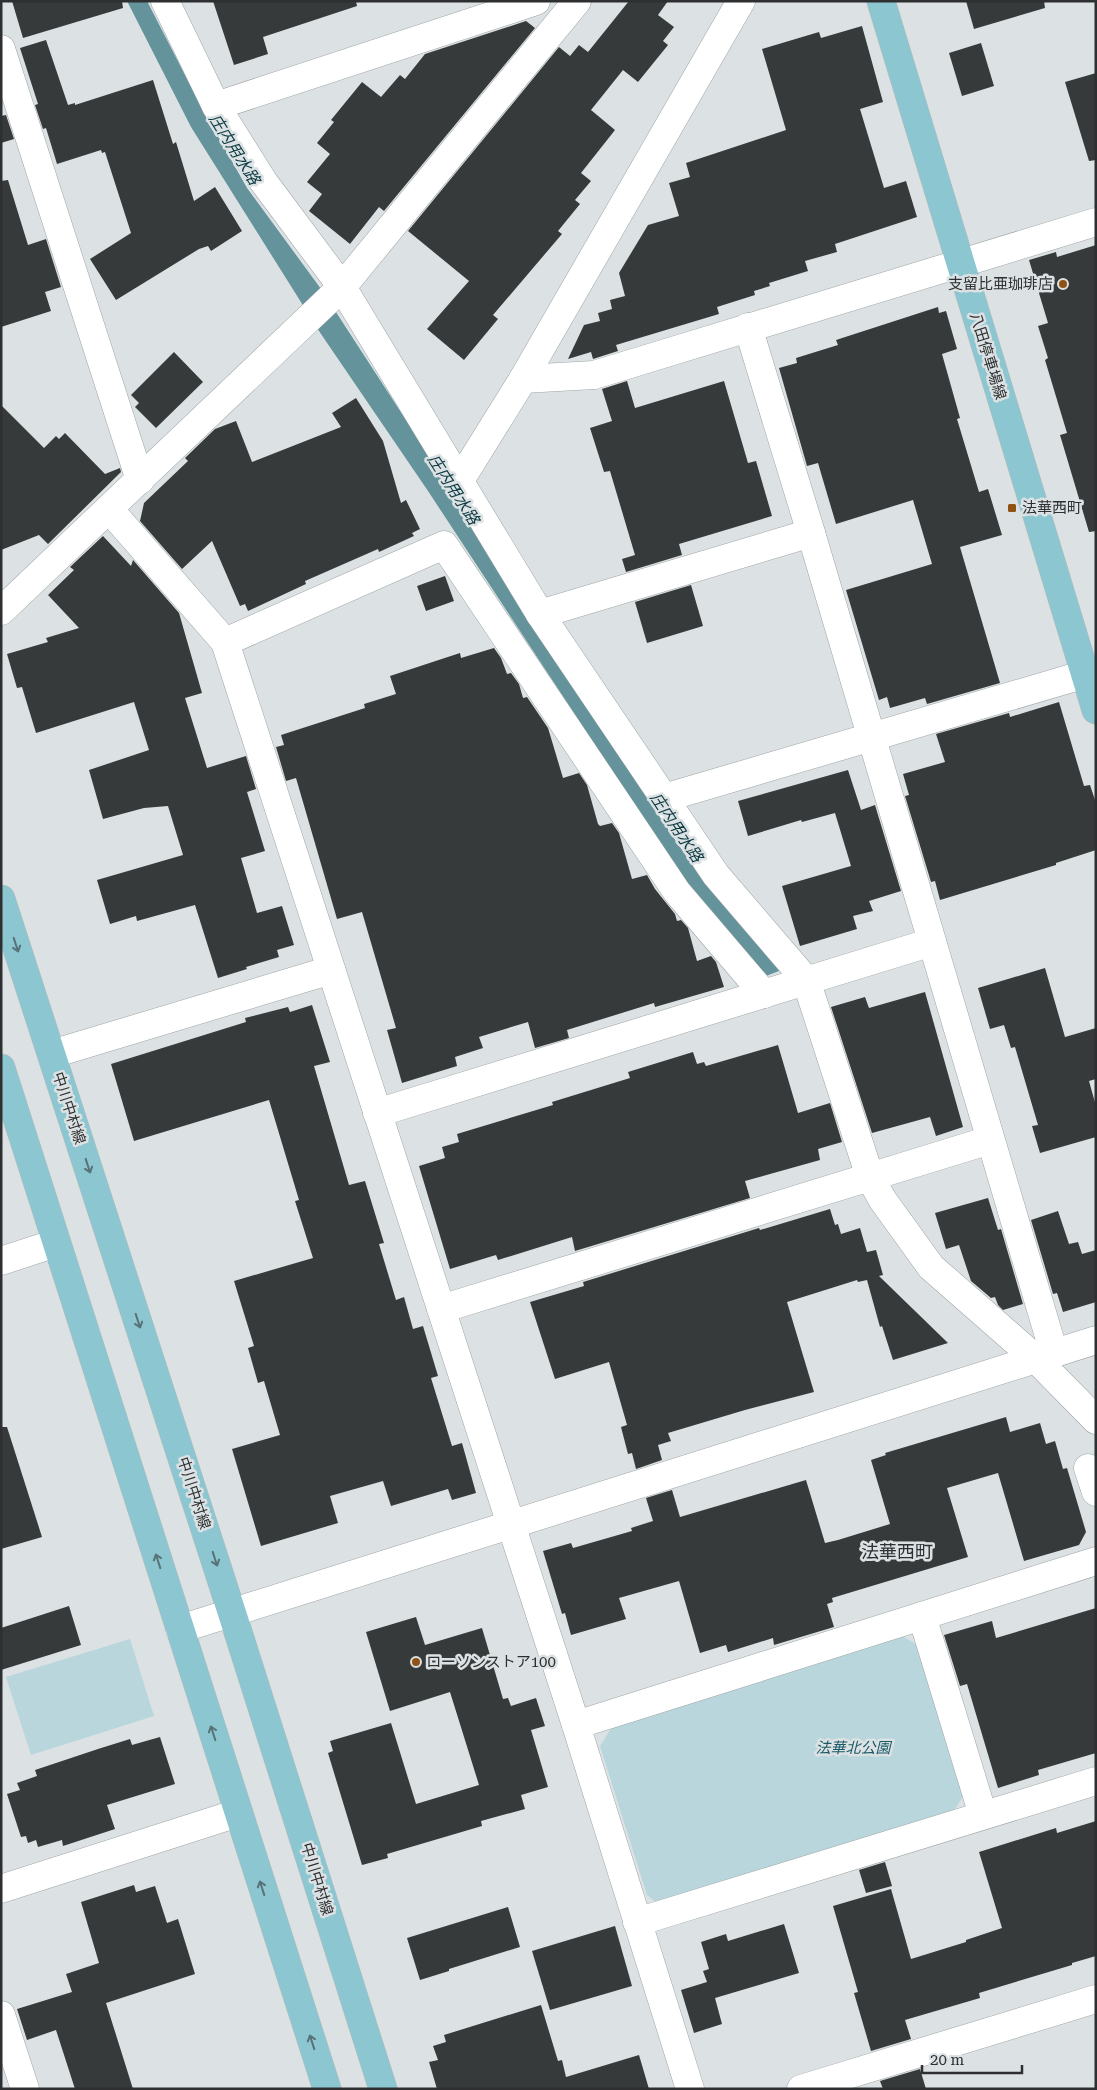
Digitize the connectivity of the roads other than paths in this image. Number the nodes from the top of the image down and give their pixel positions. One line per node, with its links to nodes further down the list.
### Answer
1 (165, 1): 7 (street)
2 (536, 1): 7 (street)
3 (578, 1): 10 (street)
4 (741, 1): 12 (street)
5 (881, 1): 9 (main road, 八田停車場線)
6 (1, 49): 13 (street)
7 (216, 106): 10 (street)
8 (1096, 222): 9 (street)
9 (960, 262): 11 (street); 20 (main road, 八田停車場線)
10 (337, 292): 13 (street); 14 (street)
11 (748, 327): 12 (street); 16 (street)
12 (523, 379): 14 (street)
13 (140, 480): 15 (street)
14 (459, 482): 18 (street)
15 (109, 509): 17 (street); 19 (street)
16 (811, 533): 18 (street); 22 (street)
17 (1, 611)
18 (540, 614): 23 (street)
19 (225, 642): 26 (street); 28 (street)
20 (1090, 672): 21 (main road, 八田停車場線); 22 (street)
21 (1096, 710)
22 (871, 737): 23 (street); 25 (street)
23 (664, 798): 27 (street)
24 (1, 899): 29 (main road, 中川中村線, one-way to 29)
25 (932, 942): 27 (street); 32 (street)
26 (331, 970): 29 (street); 31 (street)
27 (806, 980): 28 (street); 33 (street)
28 (764, 994): 31 (street)
29 (52, 1054): 42 (main road, 中川中村線, one-way to 42)
30 (1, 1068): 34 (main road)
31 (377, 1113): 36 (street)
32 (990, 1140): 33 (street); 38 (street)
33 (870, 1177): 36 (street); 38 (street)
34 (56, 1243): 35 (street); 44 (main road, one-way to 34)
35 (1, 1261)
36 (441, 1310): 40 (street)
37 (1096, 1340): 38 (street)
38 (1044, 1355): 39 (street); 40 (street)
39 (1096, 1420)
40 (510, 1525): 42 (street); 45 (street)
41 (1096, 1561): 43 (street)
42 (232, 1613): 44 (street); 55 (main road, 中川中村線)
43 (922, 1616): 45 (street); 48 (street)
44 (180, 1630): 47 (main road, one-way to 44)
45 (576, 1725): 50 (street)
46 (1096, 1781): 48 (street)
47 (238, 1813): 49 (street); 54 (main road, one-way to 47)
48 (983, 1815): 50 (street)
49 (1, 1889)
50 (637, 1922): 56 (street)
51 (1096, 1999): 57 (street)
52 (1, 2015): 53 (street)
53 (25, 2089)
54 (327, 2089)
55 (383, 2089)
56 (690, 2089)
57 (801, 2089)

